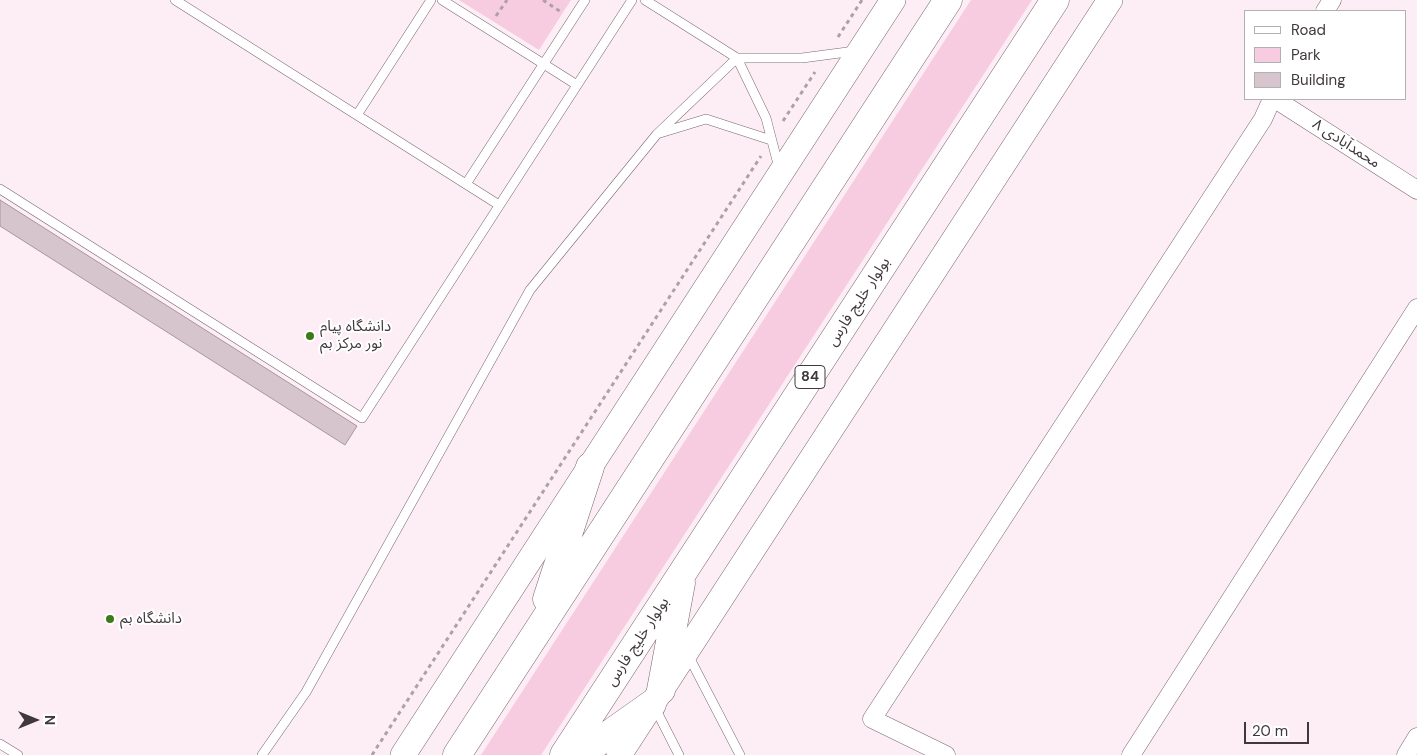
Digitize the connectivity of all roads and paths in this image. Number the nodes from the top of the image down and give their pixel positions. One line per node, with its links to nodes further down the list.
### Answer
1 (175, 0): 21 (lane)
2 (432, 0): 21 (lane)
3 (442, 0): 17 (lane)
4 (543, 0): 13 (path)
5 (585, 0): 13 (lane)
6 (632, 0): 18 (lane)
7 (645, 0): 16 (lane)
8 (862, 0): 15 (path)
9 (893, 0): 14 (street)
10 (948, 0): 32 (highway)
11 (1055, 0): 31 (highway, بولوار خلیج فارس / 84)
12 (1110, 0): 33 (street)
13 (572, 19): 17 (lane)
14 (860, 50): 15 (lane); 24 (street)
15 (826, 55): 16 (lane); 23 (path)
16 (737, 58): 22 (lane); 23 (lane)
17 (543, 64): 18 (lane); 25 (lane)
18 (577, 85): 28 (lane)
19 (1273, 100): 47 (street)
20 (1276, 100): 27 (street, محمدآبادی ۸)
21 (357, 115): 25 (lane)
22 (657, 134): 23 (lane); 38 (lane)
23 (771, 140): 24 (lane); 39 (path)
24 (780, 174): 30 (street)
25 (466, 184): 28 (lane)
26 (0, 189): 28 (lane)
27 (1417, 190)
28 (500, 205)
29 (1417, 308): 48 (street)
30 (590, 467): 32 (highway); 40 (street)
31 (684, 571): 34 (highway); 42 (highway, بولوار خلیج فارس / 84)
32 (537, 632): 41 (highway)
33 (686, 652): 34 (street); 46 (lane)
34 (657, 697): 43 (highway); 44 (street); 45 (lane)
35 (1417, 737): 49 (street)
36 (0, 744): 37 (lane)
37 (18, 755)
38 (262, 755)
39 (372, 755)
40 (403, 755)
41 (458, 755)
42 (564, 755)
43 (580, 755)
44 (619, 755)
45 (679, 755)
46 (740, 755)
47 (946, 755)
48 (1131, 755)
49 (1406, 755)

